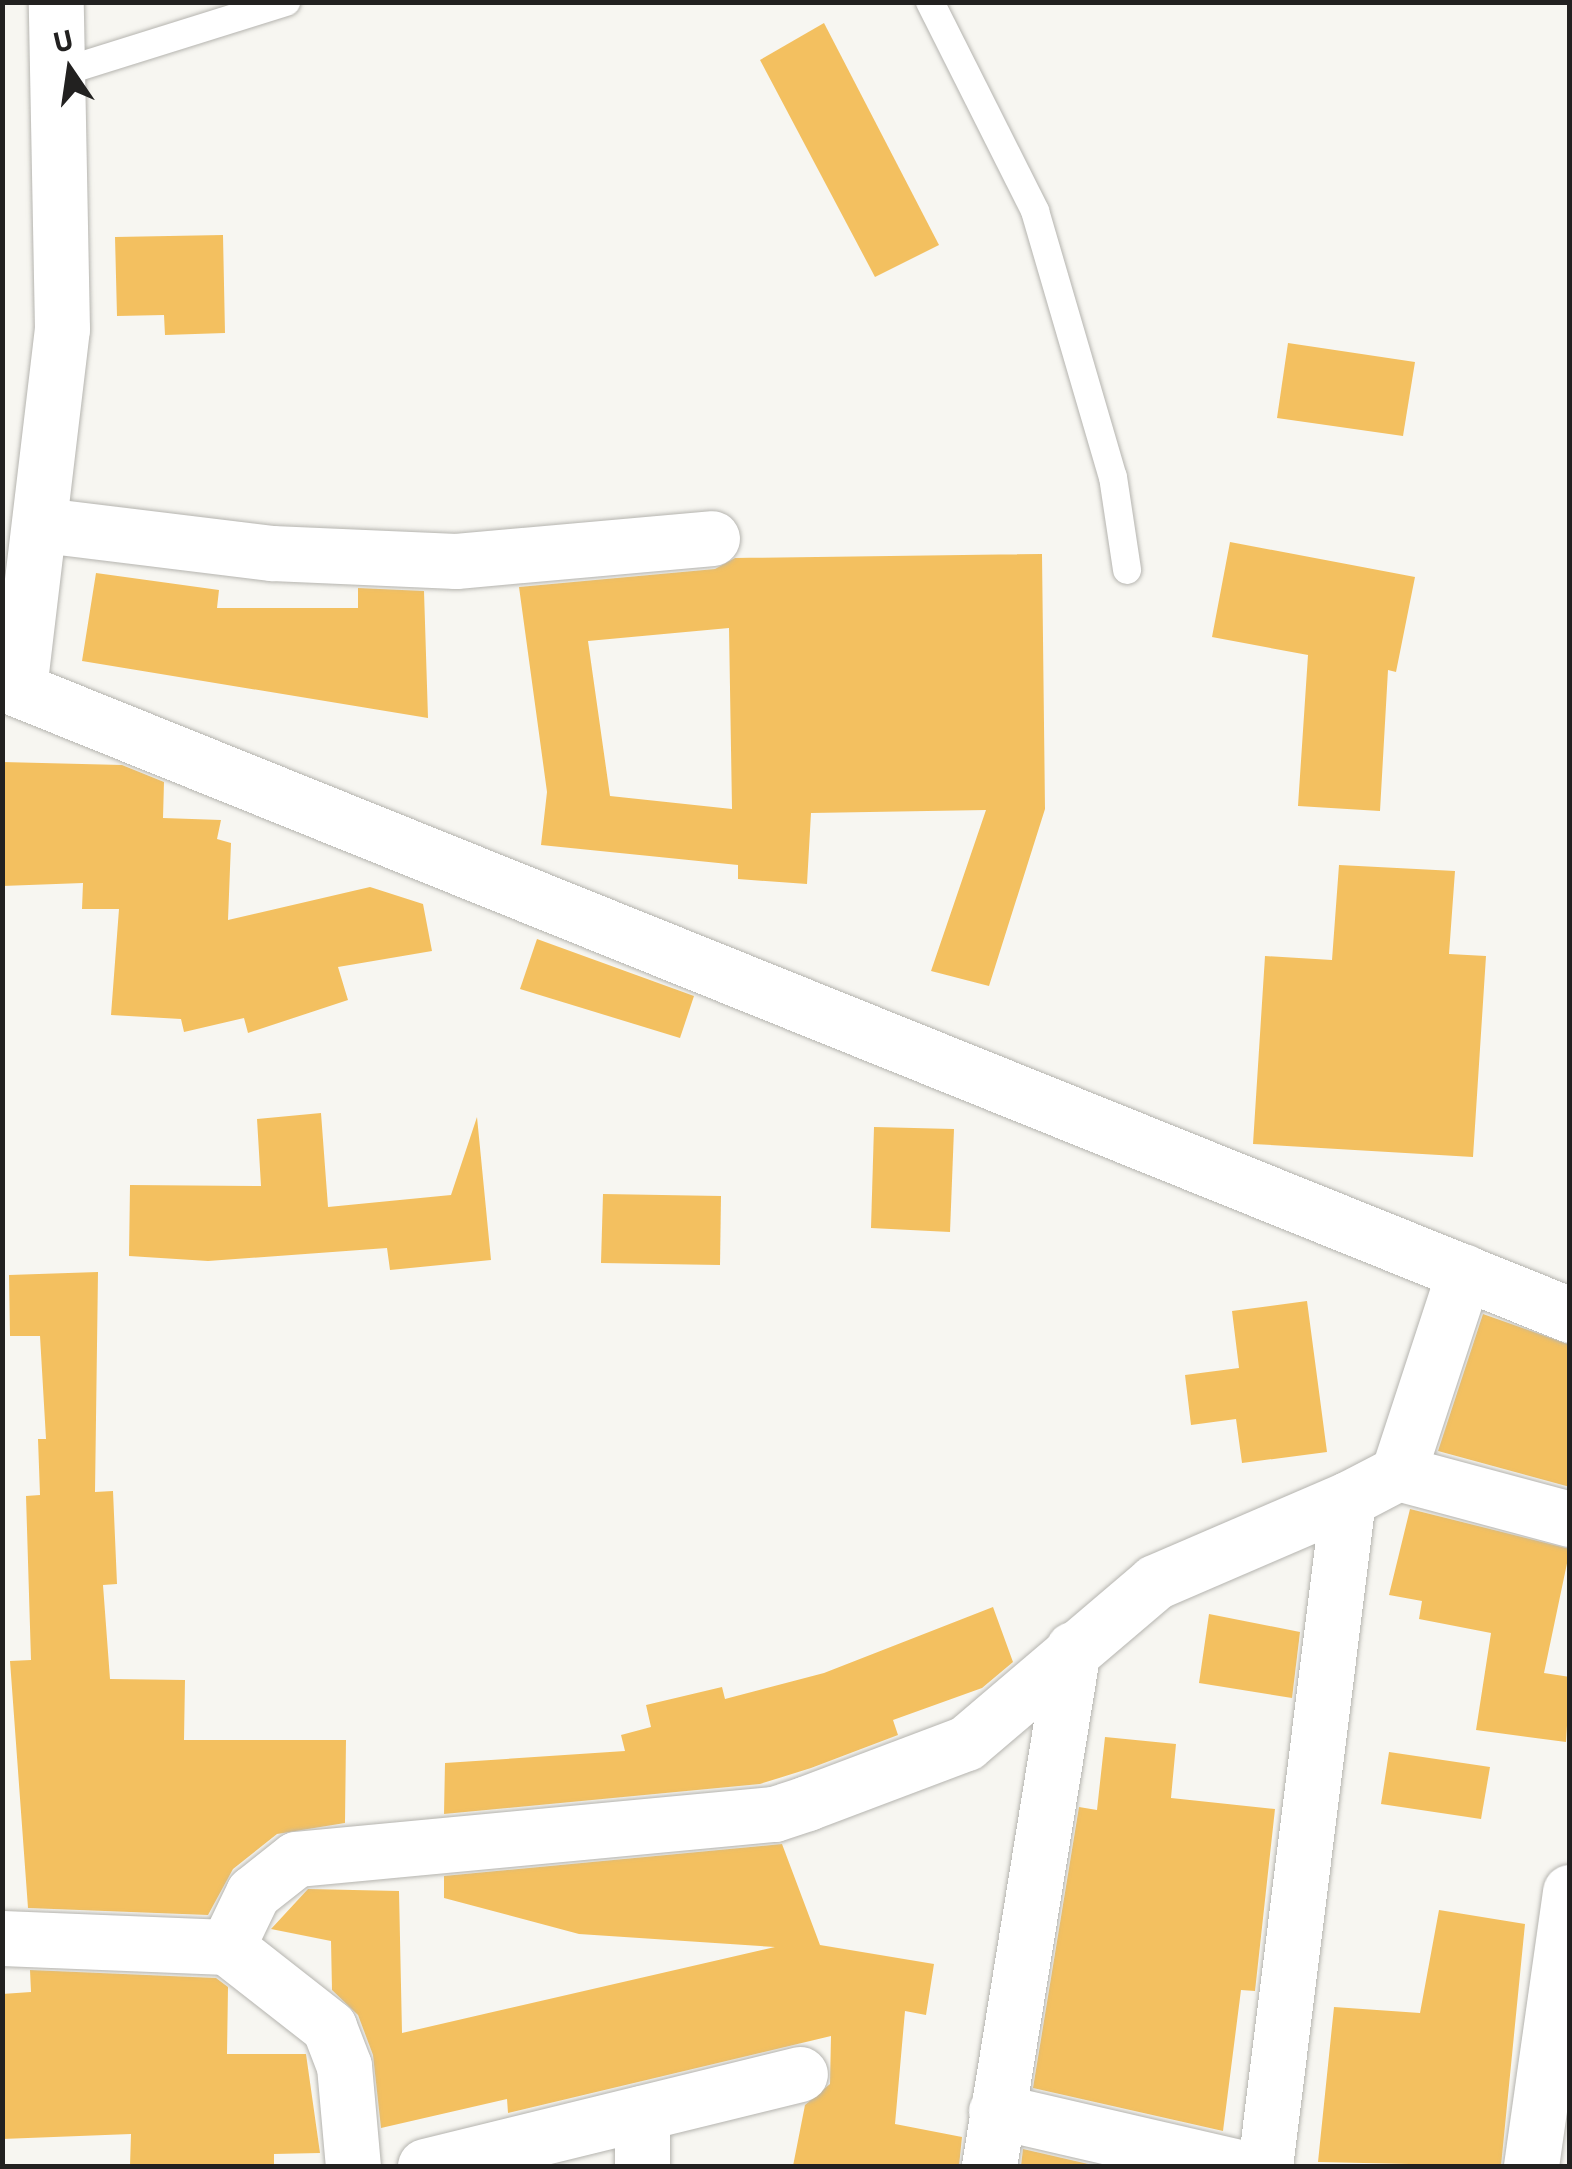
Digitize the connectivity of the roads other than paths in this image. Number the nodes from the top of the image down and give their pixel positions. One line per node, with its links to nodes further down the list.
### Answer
1 (56, 2): 4 (street)
2 (286, 2): 4 (lane)
3 (930, 2): 7 (lane)
4 (62, 72): 5 (street)
5 (43, 525): 6 (street); 8 (street)
6 (712, 538)
7 (1127, 570)
8 (11, 686): 9 (street)
9 (1464, 1272): 10 (street); 11 (street)
10 (1570, 1315)
11 (1398, 1473): 12 (street); 13 (street)
12 (1348, 1498): 14 (street); 27 (street)
13 (1570, 1518)
14 (1073, 1649): 17 (street); 20 (street)
15 (1570, 1892): 18 (street)
16 (2, 1938): 17 (street)
17 (227, 1948): 22 (street)
18 (1566, 1958): 28 (street)
19 (800, 2074): 21 (street)
20 (996, 2111): 25 (street); 26 (street)
21 (642, 2113): 23 (street); 24 (street)
22 (353, 2166)
23 (425, 2166)
24 (642, 2166)
25 (989, 2166)
26 (1234, 2166)
27 (1264, 2166)
28 (1531, 2166)

